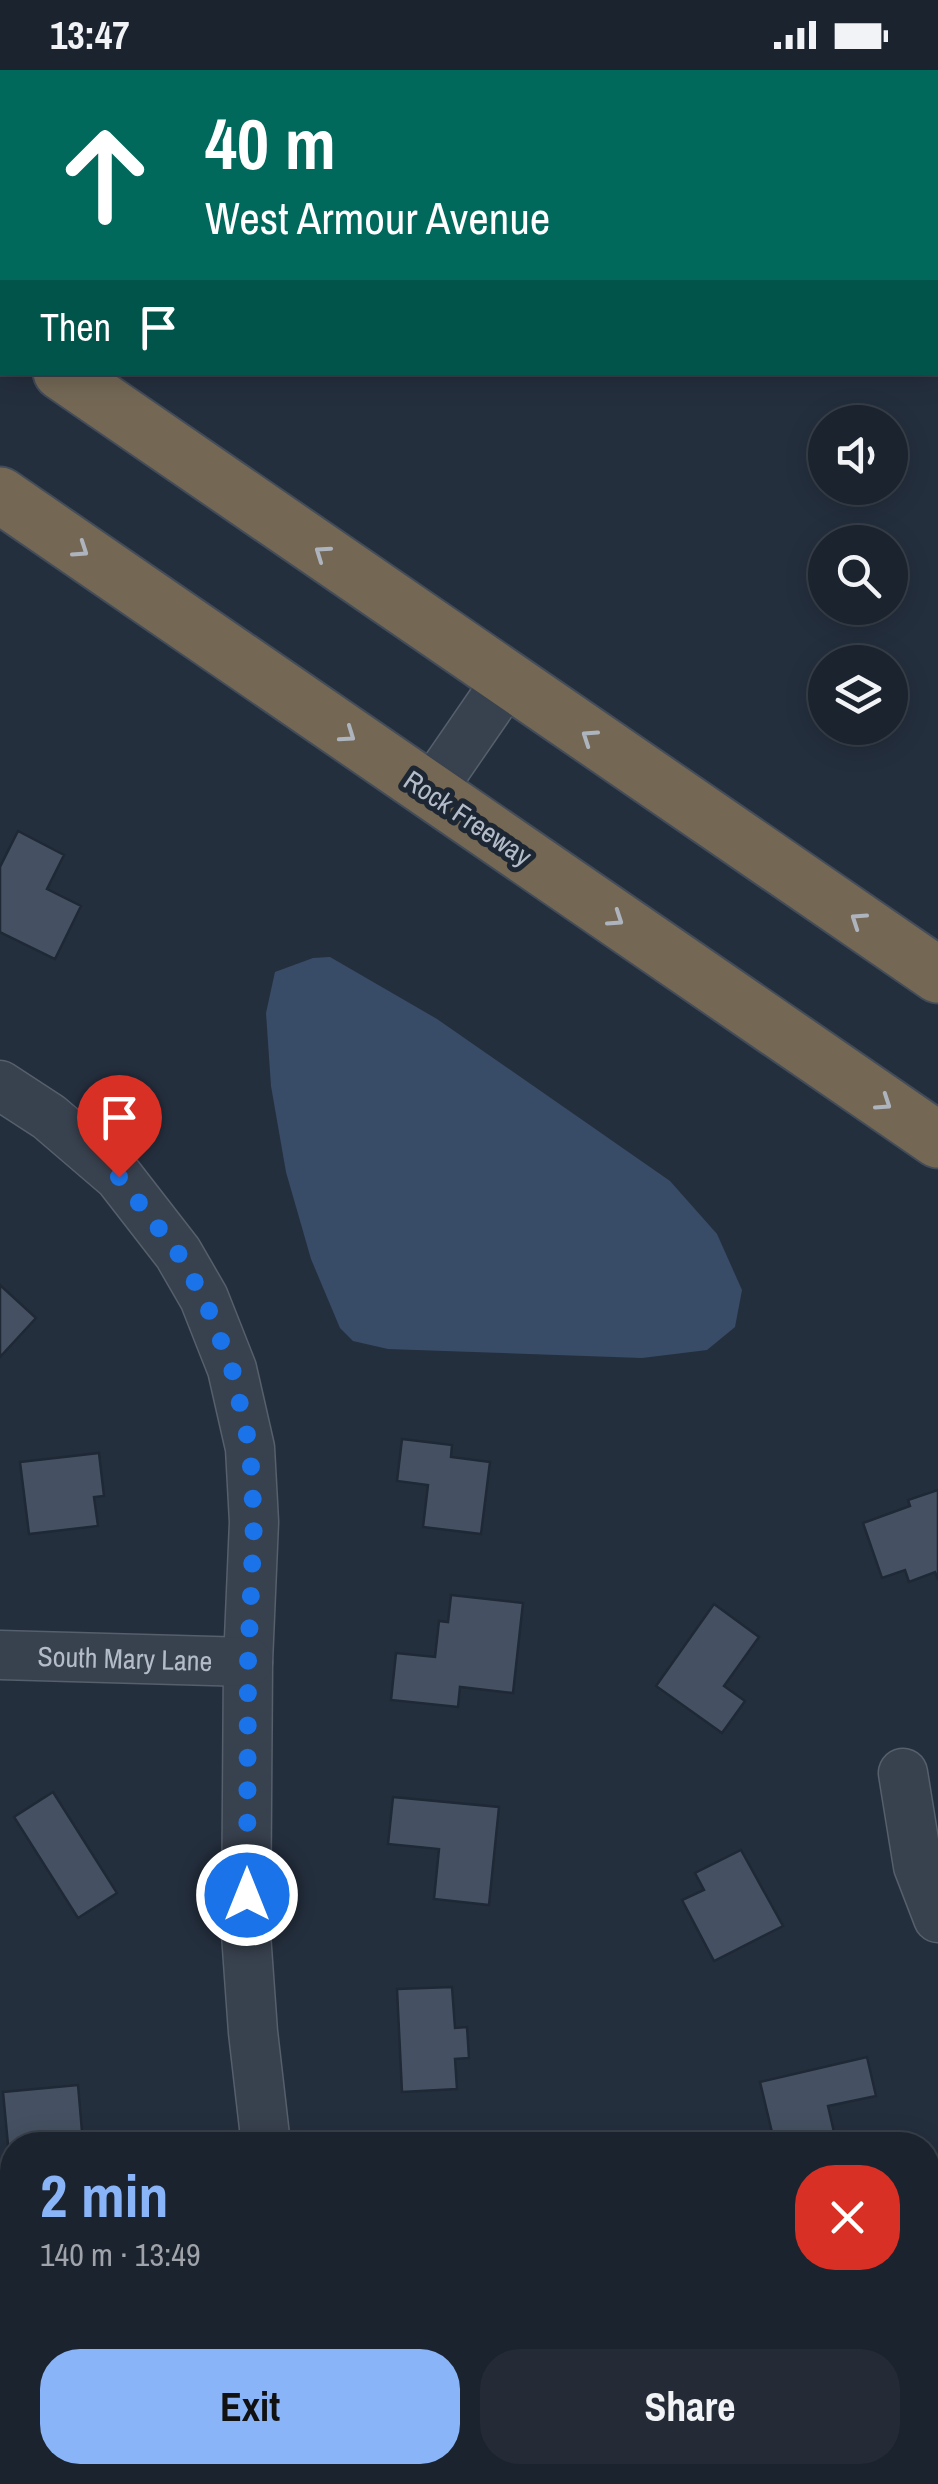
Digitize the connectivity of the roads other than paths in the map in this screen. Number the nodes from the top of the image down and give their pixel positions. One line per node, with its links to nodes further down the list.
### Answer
1 (65, 375): 3 (highway, one-way to 1)
2 (0, 495): 4 (highway, Rock Freeway, one-way to 4)
3 (507, 680): 4 (street); 5 (highway, one-way to 3)
4 (430, 792): 7 (highway, Rock Freeway, one-way to 7)
5 (938, 975)
6 (0, 1085): 9 (street)
7 (938, 1140)
8 (0, 1655): 9 (street, South Mary Lane)
9 (248, 1662): 12 (street)
10 (903, 1773): 11 (street)
11 (938, 1918)
12 (264, 2132)

